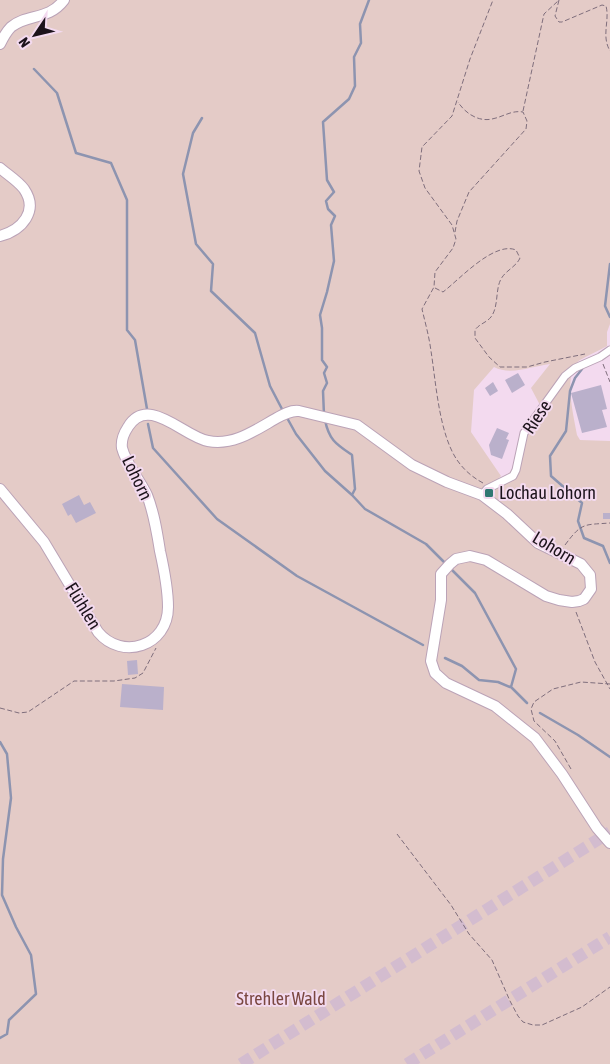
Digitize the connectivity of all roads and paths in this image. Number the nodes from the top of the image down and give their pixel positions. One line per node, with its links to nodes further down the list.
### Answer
1 (64, 0): 4 (street)
2 (494, 0): 6 (path)
3 (559, 0): 5 (path); 7 (path)
4 (0, 44)
5 (610, 51)
6 (457, 101): 7 (path); 9 (path)
7 (523, 112): 9 (path)
8 (0, 168): 10 (street)
9 (455, 232): 11 (path)
10 (0, 236)
11 (434, 287): 13 (path); 16 (path)
12 (610, 350): 13 (street, Riese)
13 (600, 357): 14 (path); 16 (street, Riese)
14 (610, 382)
15 (0, 489): 20 (street, Flühlen)
16 (486, 491): 18 (street, Lohorn); 20 (street, Lohorn)
17 (610, 523): 18 (path)
18 (558, 553): 19 (street, Lohorn)
19 (572, 602): 21 (path); 27 (street)
20 (157, 635): 24 (path)
21 (607, 684): 22 (path); 23 (path); 25 (path)
22 (610, 684)
23 (610, 689)
24 (0, 708)
25 (571, 770)
26 (397, 834): 28 (path)
27 (610, 843)
28 (610, 987)

